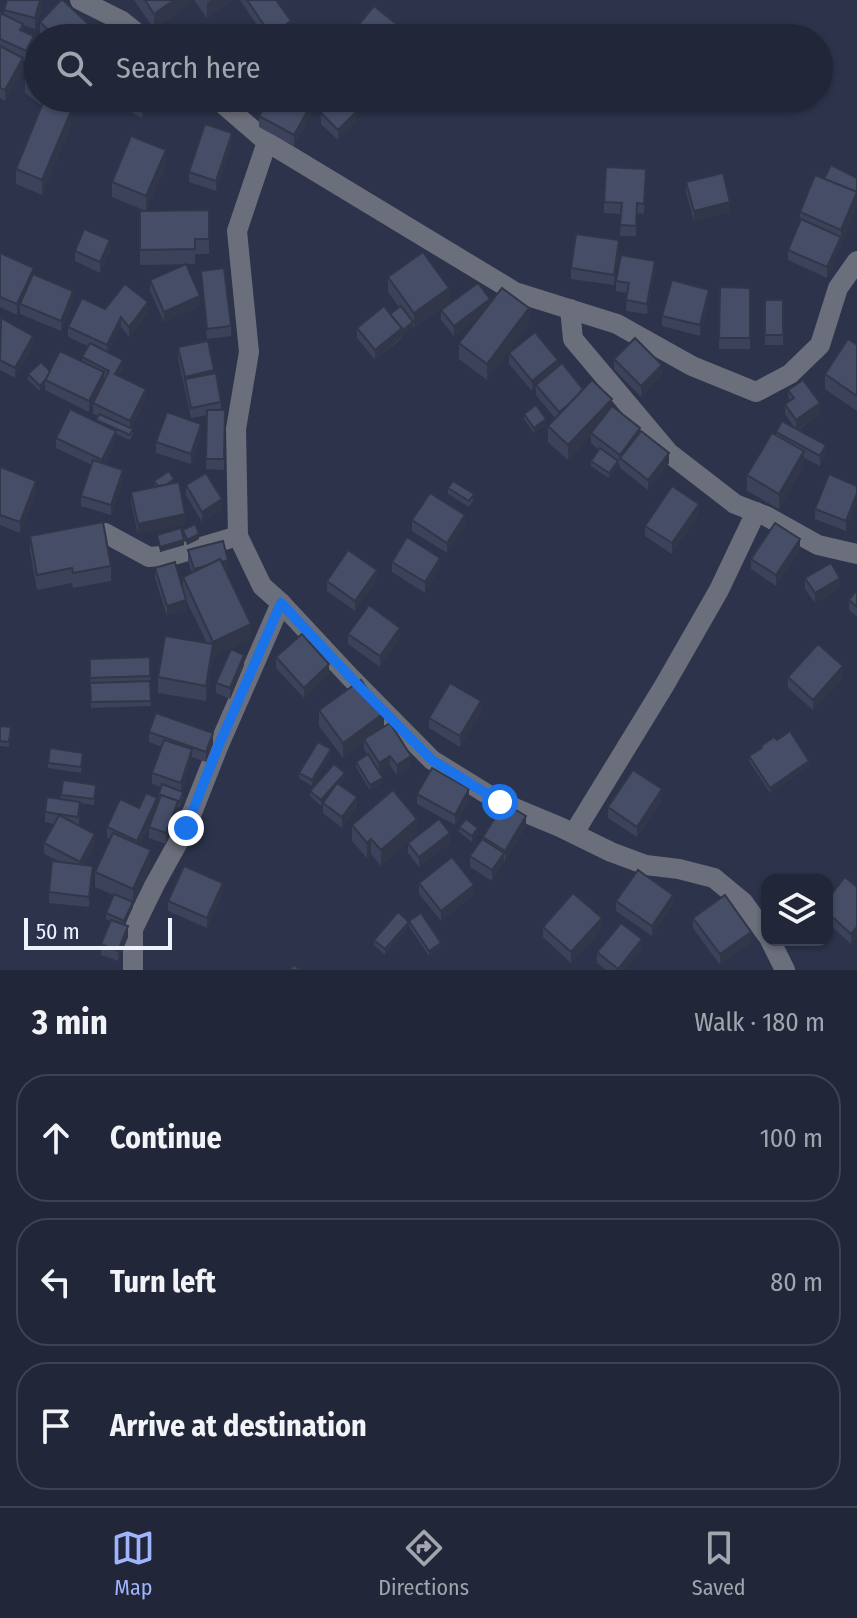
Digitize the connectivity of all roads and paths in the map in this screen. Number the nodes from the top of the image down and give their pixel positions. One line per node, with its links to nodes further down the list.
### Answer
1 (80, 0): 2 (street)
2 (126, 24)
3 (232, 112): 4 (street)
4 (267, 142): 6 (street); 8 (street)
5 (857, 261): 6 (street)
6 (570, 309): 7 (street)
7 (756, 512): 10 (street); 12 (street)
8 (238, 536): 9 (street); 11 (street)
9 (59, 538)
10 (857, 554)
11 (281, 603): 12 (street); 15 (street)
12 (574, 833): 13 (street)
13 (761, 928)
14 (772, 946): 16 (street)
15 (133, 970)
16 (785, 970)

